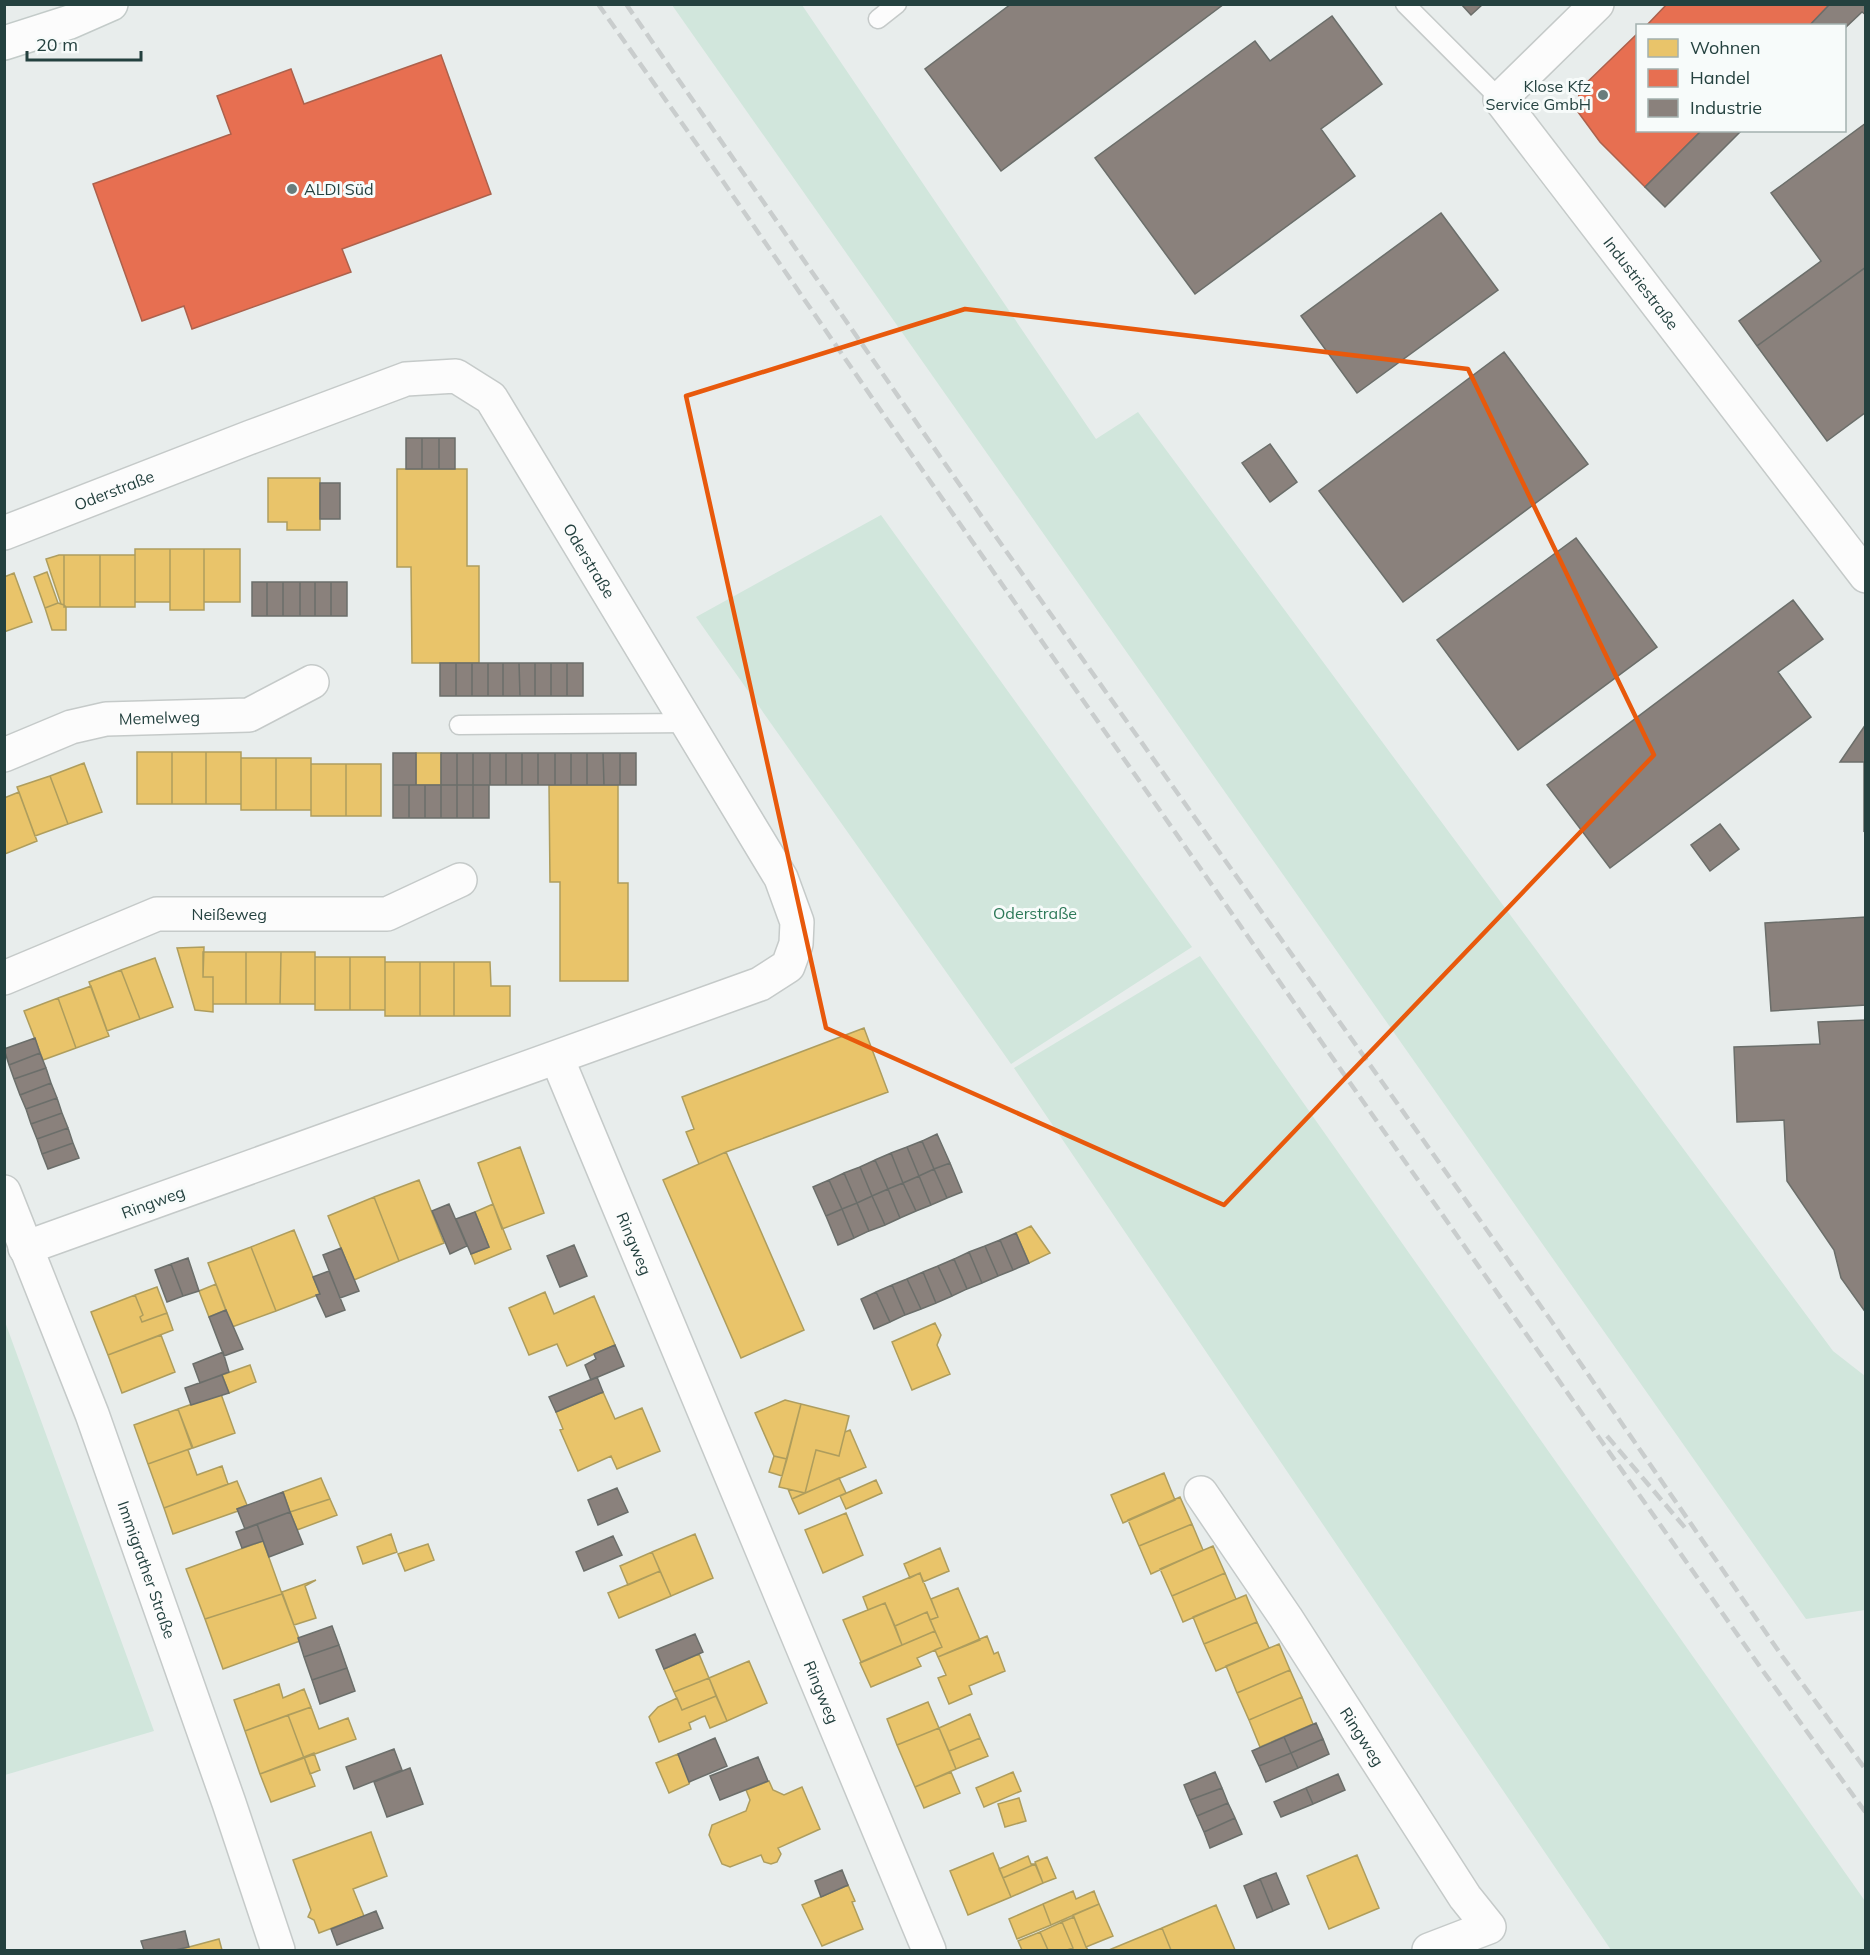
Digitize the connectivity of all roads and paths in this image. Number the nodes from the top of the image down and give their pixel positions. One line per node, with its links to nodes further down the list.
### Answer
1 (111, 4): 6 (street)
2 (897, 4): 5 (lane)
3 (1405, 4): 7 (lane)
4 (1597, 4): 7 (street)
5 (878, 19)
6 (4, 43)
7 (1500, 99): 9 (street, Industriestraße)
8 (4, 533): 11 (street, Oderstraße)
9 (1866, 576)
10 (312, 682): 13 (street, Memelweg)
11 (687, 723): 12 (lane); 16 (street, Oderstraße)
12 (459, 725)
13 (4, 755)
14 (460, 880): 15 (street, Neißeweg)
15 (4, 978)
16 (557, 1058): 18 (street, Ringweg); 21 (street, Ringweg)
17 (4, 1192): 18 (street, Immigrather Straße)
18 (25, 1248): 20 (street, Immigrather Straße)
19 (1201, 1493): 22 (street, Ringweg)
20 (278, 1950)
21 (929, 1950)
22 (1429, 1950)

